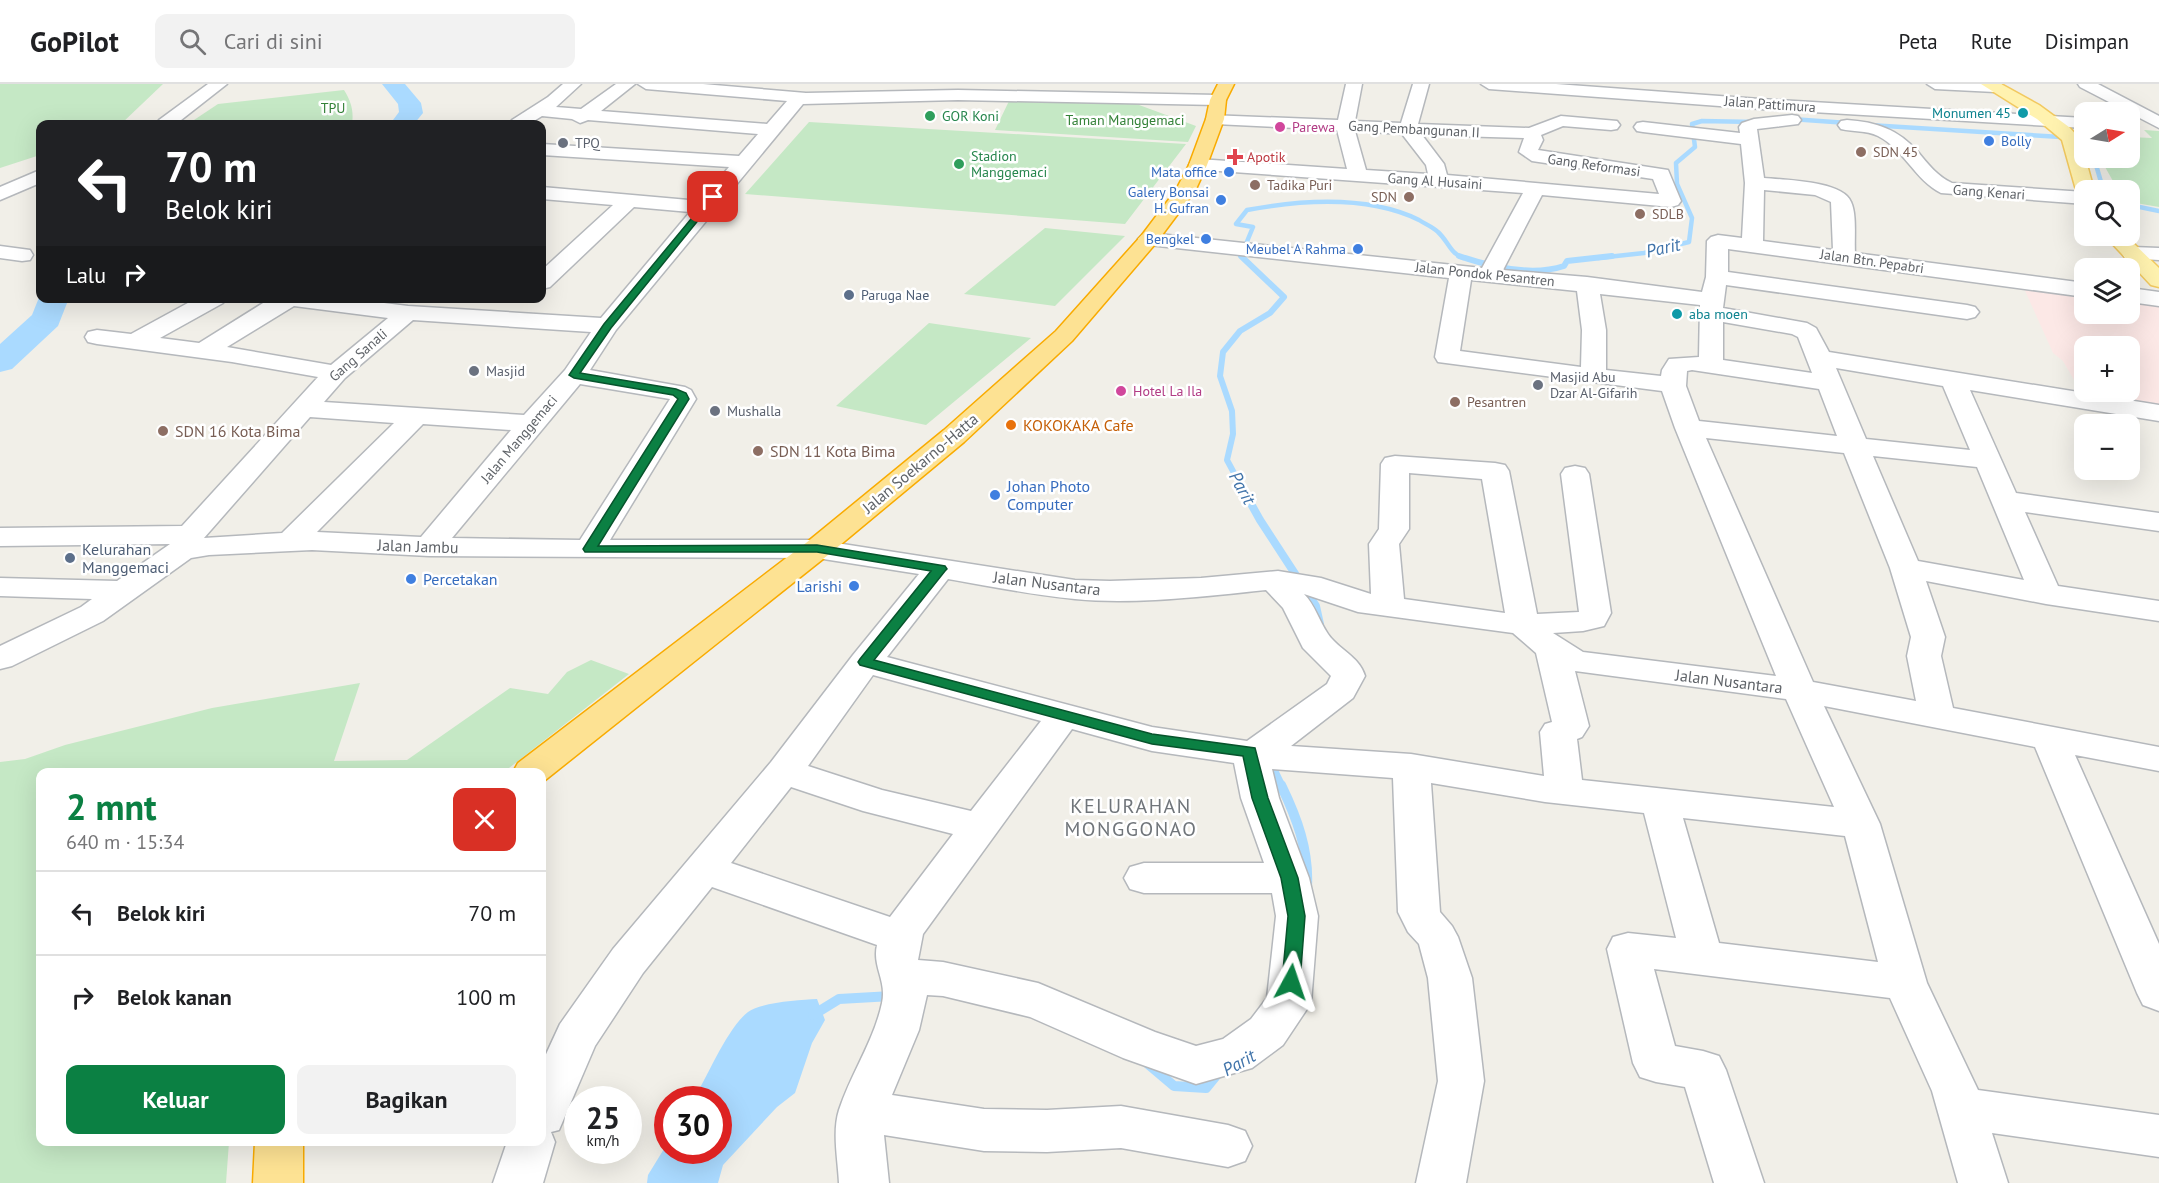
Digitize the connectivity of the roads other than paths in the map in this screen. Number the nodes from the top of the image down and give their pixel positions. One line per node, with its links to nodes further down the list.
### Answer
1 (219, 84): 26 (street)
2 (573, 84): 22 (street)
3 (627, 84): 24 (street)
4 (1354, 84): 33 (street)
5 (1421, 84): 36 (street)
6 (1489, 84): 10 (street, Jalan Pattimura)
7 (1755, 84): 21 (street)
8 (1935, 84): 11 (street)
9 (2086, 84): 32 (street)
10 (1554, 86): 17 (street, Jalan Pattimura)
11 (1992, 86): 29 (main road)
12 (765, 89): 18 (street); 19 (street)
13 (1028, 90): 14 (street); 15 (street)
14 (876, 91): 19 (street)
15 (1105, 91): 20 (street)
16 (1664, 91): 17 (street, Jalan Pattimura); 21 (street, Jalan Pattimura)
17 (1617, 93): 31 (street)
18 (650, 96): 25 (street)
19 (806, 98): 37 (street, Jalan Manggemaci)
20 (1133, 98): 23 (street); 23 (street)
21 (1760, 104): 28 (street, Jalan Pattimura)
22 (540, 111): 24 (street); 27 (street)
23 (1207, 111): 33 (street, Gang Pembangunan II); 45 (highway, Jalan Soekarno-Hatta)
24 (586, 114): 25 (street); 41 (street)
25 (630, 117): 37 (street); 38 (street)
26 (170, 120)
27 (525, 120)
28 (1843, 120): 29 (street, Jalan Pattimura); 40 (street); 55 (street, Gang Kenari)
29 (2052, 122): 30 (street, Jalan Pattimura); 49 (main road)
30 (2074, 123)
31 (1611, 124): 39 (street, Gang Pembangunan II); 42 (street)
32 (2159, 125): 34 (street)
33 (1345, 126): 36 (street, Gang Pembangunan II); 46 (street)
34 (2140, 126)
35 (1644, 127): 40 (street)
36 (1408, 129): 39 (street, Gang Pembangunan II); 48 (street)
37 (772, 130): 44 (street, Jalan Manggemaci)
38 (611, 131)
39 (1531, 133): 58 (street, Gang Reformasi)
40 (1749, 140): 50 (street)
41 (546, 144)
42 (1612, 144)
43 (546, 147): 44 (street)
44 (744, 162): 59 (street, Jalan Manggemaci)
45 (1198, 165): 46 (street, Gang Al Husaini); 62 (highway, Jalan Soekarno-Hatta)
46 (1358, 176): 48 (street, Gang Al Husaini)
47 (36, 178): 52 (street)
48 (1439, 180): 51 (street, Gang Al Husaini)
49 (2081, 180)
50 (1755, 183): 63 (street); 69 (street)
51 (1535, 189): 54 (street, Gang Al Husaini); 70 (street)
52 (0, 194)
53 (546, 194): 56 (street)
54 (1589, 194): 58 (street, Gang Al Husaini); 61 (street)
55 (2074, 195)
56 (570, 196): 57 (street); 60 (street)
57 (629, 201): 59 (street); 72 (street)
58 (1671, 201)
59 (705, 207): 86 (street, Jalan Manggemaci)
60 (546, 212)
61 (1588, 215)
62 (1149, 239): 71 (street, Jalan Pondok Pesantren); 112 (highway, Jalan Soekarno-Hatta)
63 (1752, 246): 69 (street, Jalan Btn. Pepabri); 76 (street, Jalan Btn. Pepabri)
64 (2126, 246): 66 (main road)
65 (0, 252): 68 (street)
66 (2133, 253): 67 (street); 73 (main road)
67 (2159, 254)
68 (22, 255)
69 (1844, 257): 75 (street, Jalan Btn. Pepabri)
70 (1493, 268): 71 (street, Jalan Pondok Pesantren); 74 (street, Jalan Pondok Pesantren)
71 (1461, 271): 94 (street)
72 (546, 278)
73 (2159, 280)
74 (1587, 284): 76 (street, Jalan Pondok Pesantren); 94 (street)
75 (2074, 288)
76 (1714, 297): 83 (street); 90 (street); 91 (street)
77 (2140, 297): 78 (street)
78 (2159, 299)
79 (206, 303): 88 (street)
80 (281, 303): 89 (street)
81 (355, 303): 84 (street)
82 (519, 303): 85 (street)
83 (1967, 312)
84 (408, 314): 85 (street); 92 (street, Gang Sanali)
85 (501, 319): 86 (street)
86 (607, 326): 93 (street, Jalan Manggemaci)
87 (97, 337): 88 (street)
88 (135, 342): 89 (street)
89 (202, 351): 92 (street)
90 (1712, 365): 91 (street); 96 (street)
91 (1824, 371): 95 (street); 102 (street)
92 (336, 373): 97 (street, Gang Sanali)
93 (574, 375): 100 (street, Jalan Manggemaci); 111 (street)
94 (1593, 376): 96 (street)
95 (1952, 378): 98 (street); 103 (street)
96 (1673, 385): 101 (street)
97 (302, 408): 99 (street); 109 (street, Gang Sanali)
98 (2159, 413)
99 (416, 416): 100 (street); 108 (street)
100 (531, 423): 110 (street, Jalan Manggemaci)
101 (1688, 428): 102 (street); 125 (street)
102 (1855, 444): 103 (street); 113 (street)
103 (1987, 460): 105 (street)
104 (1575, 474): 121 (street)
105 (2004, 500): 106 (street); 118 (street)
106 (2159, 522)
107 (0, 537): 109 (street)
108 (290, 542): 109 (street, Jalan Jambu); 110 (street, Jalan Jambu)
109 (186, 543): 117 (street, Jalan Jambu)
110 (429, 547): 111 (street, Jalan Jambu)
111 (589, 549): 112 (street, Jalan Jambu)
112 (817, 549): 114 (street, Jalan Nusantara); 131 (highway, Jalan Soekarno-Hatta)
113 (1906, 568): 118 (street); 127 (street)
114 (940, 569): 115 (street, Jalan Nusantara); 124 (street)
115 (1276, 580): 119 (street, Jalan Nusantara); 129 (street)
116 (0, 587): 117 (street)
117 (126, 591): 123 (street, Jalan Jambu)
118 (2046, 594): 120 (street)
119 (1388, 606): 121 (street); 121 (street)
120 (2159, 611)
121 (1523, 625): 122 (street, Jalan Nusantara)
122 (1552, 649): 125 (street, Jalan Nusantara); 134 (street)
123 (0, 659)
124 (865, 662): 126 (street); 133 (street)
125 (1799, 690): 127 (street, Jalan Nusantara); 136 (street)
126 (1063, 716): 129 (street); 137 (street)
127 (1937, 716): 128 (street, Jalan Nusantara)
128 (2050, 739): 130 (street, Jalan Nusantara); 144 (street)
129 (1263, 754): 132 (street); 140 (street)
130 (2159, 759)
131 (536, 768)
132 (1412, 768): 134 (street); 155 (street)
133 (784, 771): 137 (street); 138 (street)
134 (1564, 791): 135 (street)
135 (1660, 802): 136 (street); 142 (street)
136 (1861, 824): 143 (street)
137 (979, 826): 141 (street)
138 (704, 868): 141 (street); 145 (street)
139 (1144, 878): 140 (street)
140 (1289, 878): 141 (street)
141 (903, 957): 147 (street)
142 (1701, 958): 143 (street); 156 (street)
143 (1905, 983): 146 (street)
144 (2159, 993)
145 (546, 1106)
146 (1960, 1108): 148 (street); 157 (street)
147 (862, 1111): 151 (street); 154 (street)
148 (2159, 1136)
149 (279, 1146): 152 (highway)
150 (530, 1146): 153 (street)
151 (1228, 1146)
152 (278, 1183)
153 (518, 1183)
154 (864, 1183)
155 (1441, 1183)
156 (1738, 1183)
157 (1983, 1183)

